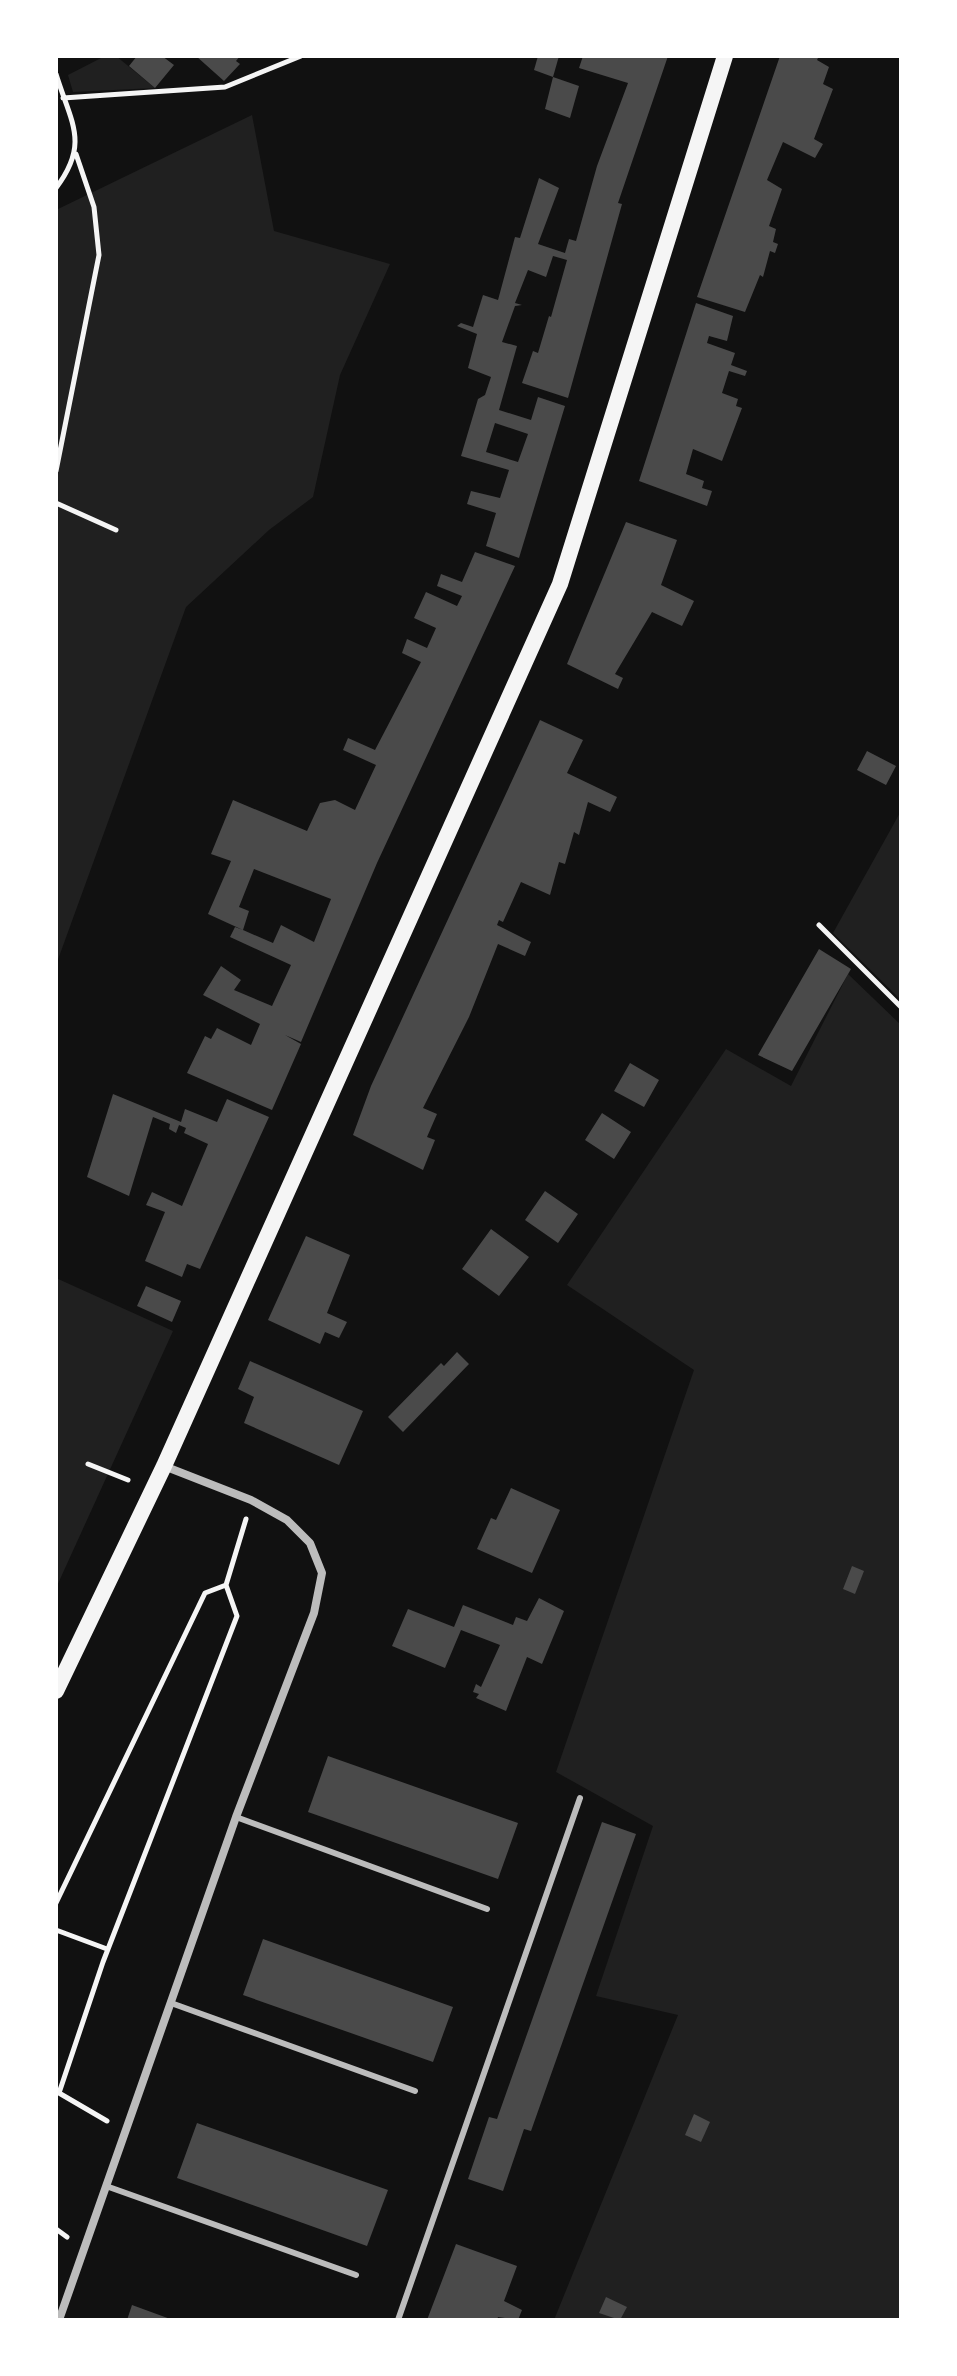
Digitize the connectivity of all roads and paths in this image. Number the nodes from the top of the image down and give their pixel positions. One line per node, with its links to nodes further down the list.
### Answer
1 (301, 56): 4 (path)
2 (725, 56): 13 (main road)
3 (56, 74): 4 (path)
4 (63, 98): 5 (path)
5 (76, 154): 6 (path); 7 (path)
6 (56, 188)
7 (56, 471)
8 (56, 503): 9 (path)
9 (116, 530)
10 (819, 925): 11 (path)
11 (901, 1007)
12 (88, 1464): 14 (path)
13 (164, 1466): 17 (main road); 19 (street)
14 (128, 1480)
15 (247, 1516): 16 (path)
16 (226, 1585): 20 (path); 23 (path)
17 (56, 1691)
18 (580, 1798): 31 (lane)
19 (236, 1817): 21 (lane); 24 (street)
20 (56, 1903)
21 (487, 1909)
22 (56, 1930): 23 (path)
23 (108, 1950): 26 (path)
24 (171, 2003): 25 (lane); 27 (street)
25 (415, 2091)
26 (58, 2095): 27 (path)
27 (125, 2132): 28 (street)
28 (106, 2186): 29 (lane); 30 (street)
29 (356, 2275)
30 (59, 2320)
31 (398, 2320)

